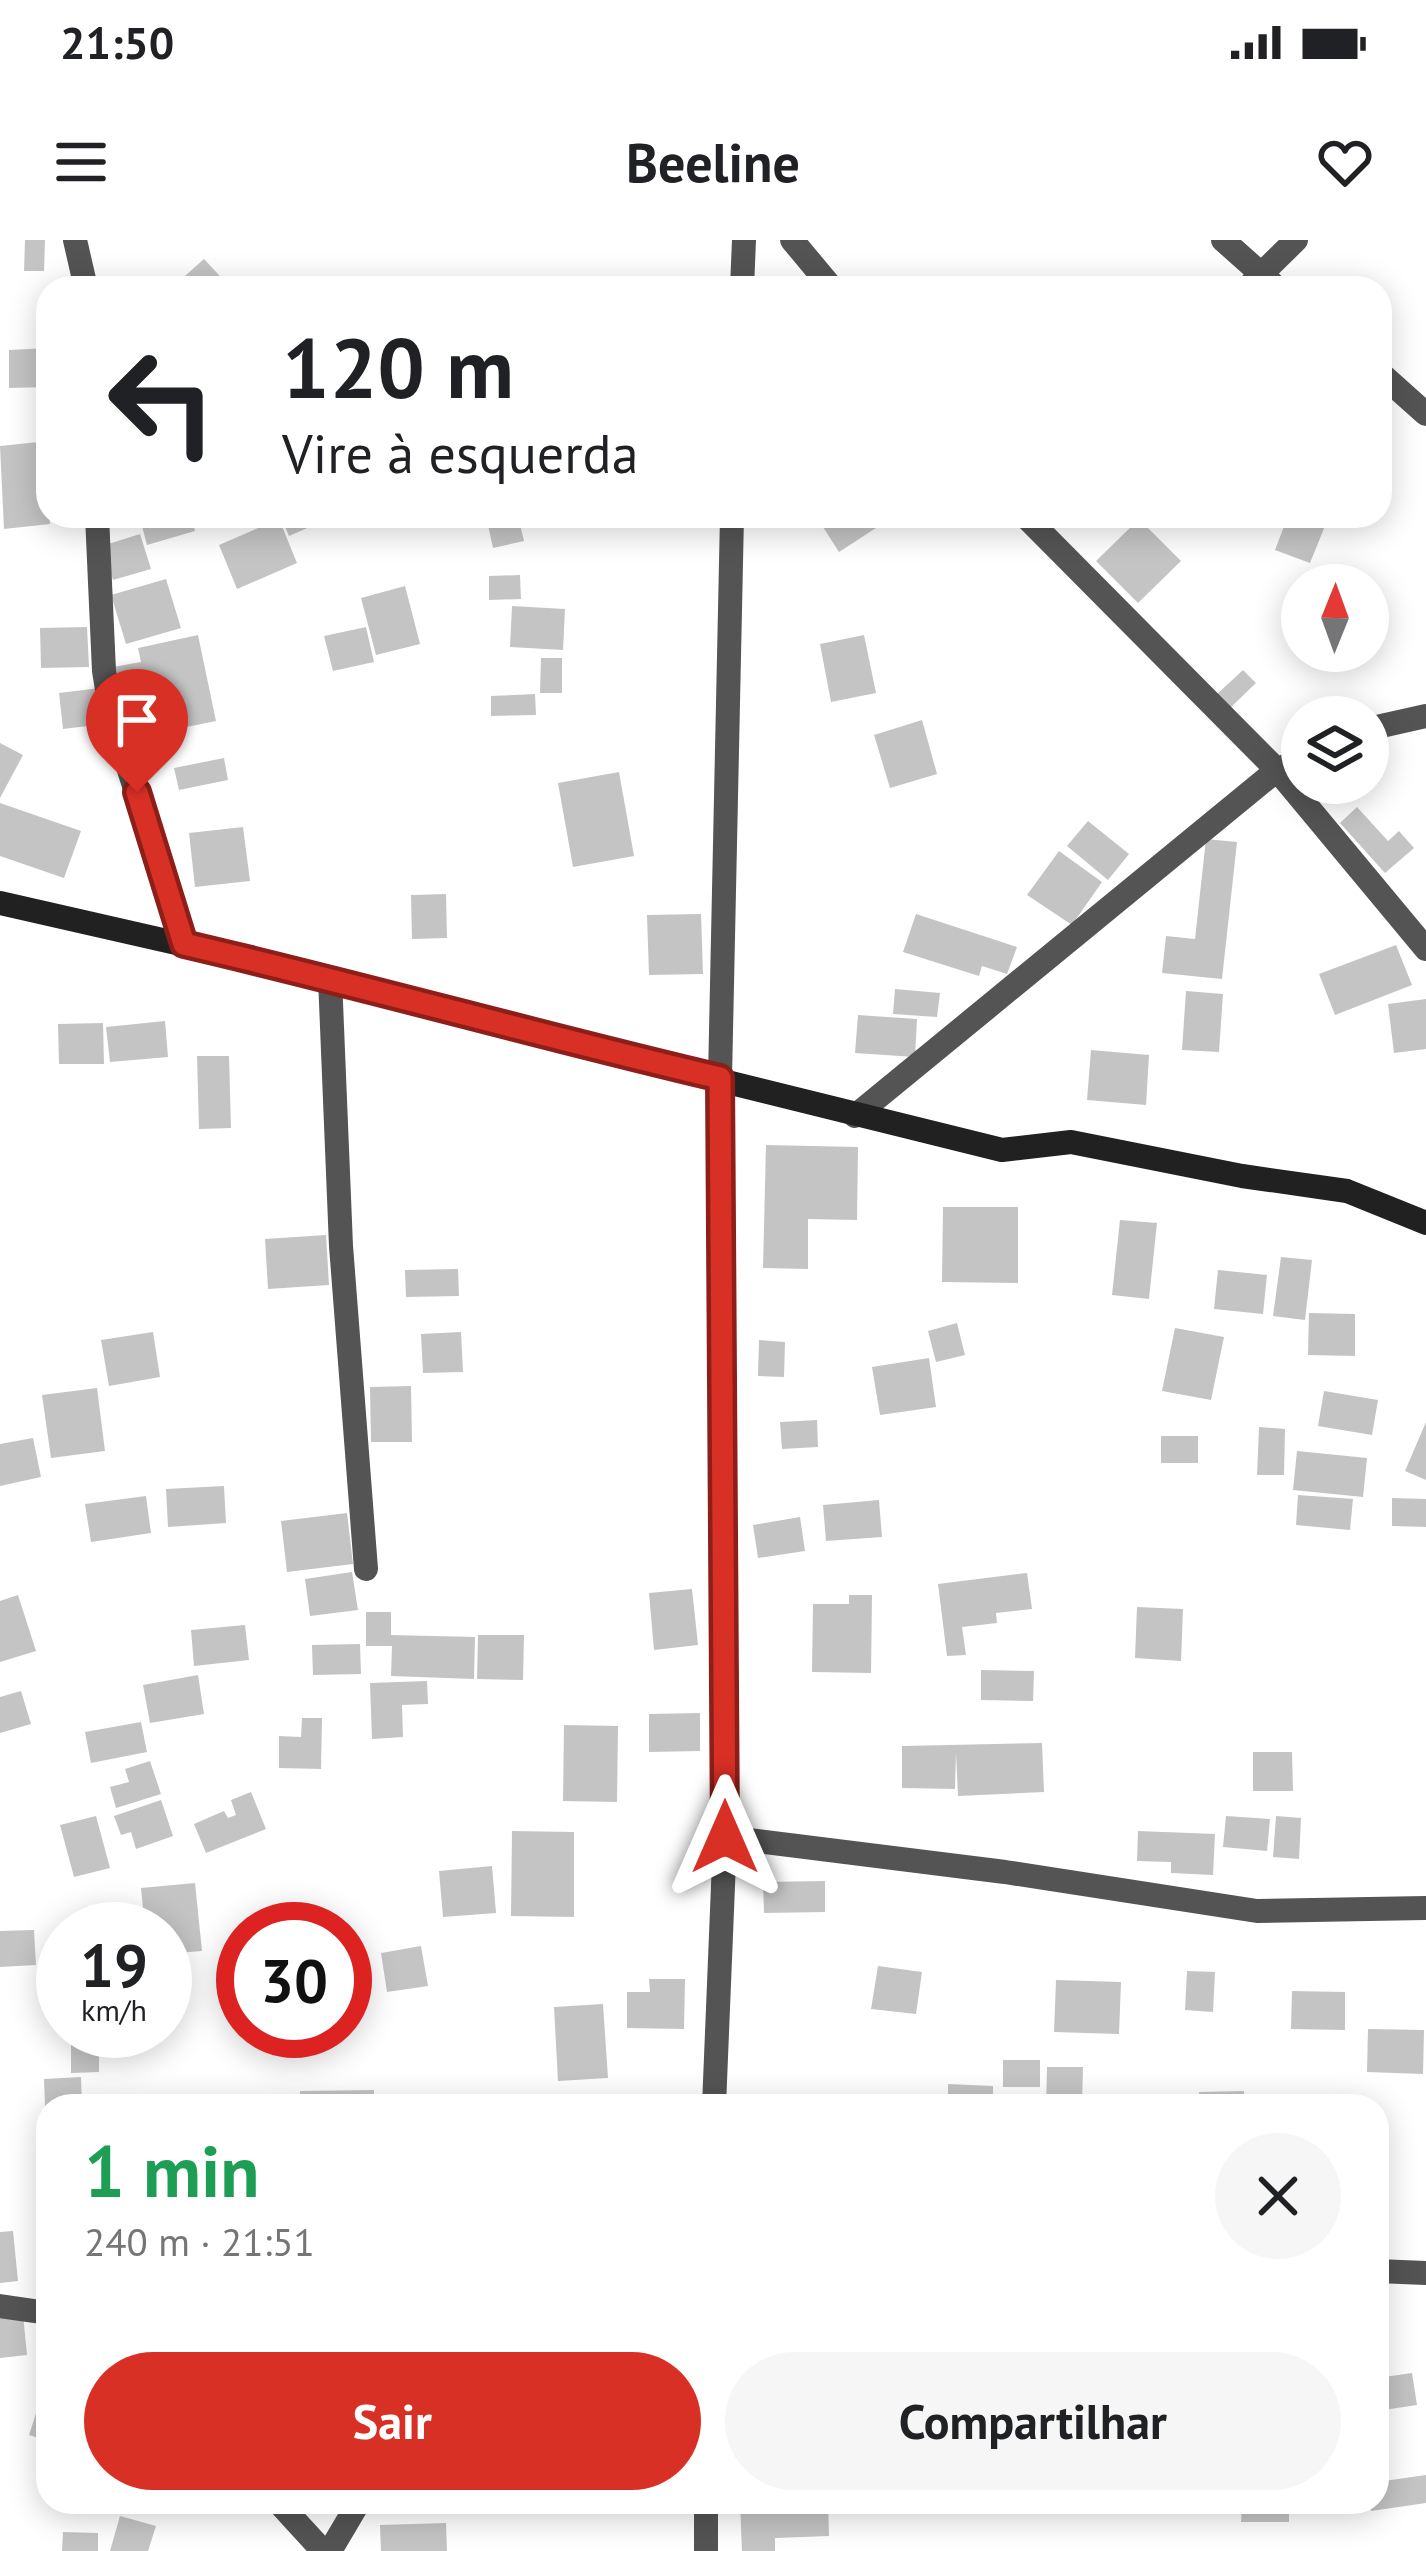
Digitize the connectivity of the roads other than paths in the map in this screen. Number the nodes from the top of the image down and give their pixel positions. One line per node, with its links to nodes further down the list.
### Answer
1 (75, 240): 6 (street)
2 (744, 240): 7 (street)
3 (1223, 240): 9 (street)
4 (1296, 240): 10 (street)
5 (798, 242): 8 (street)
6 (83, 276)
7 (742, 276)
8 (823, 276)
9 (1254, 276)
10 (1267, 276)
11 (1392, 384): 12 (street)
12 (1426, 414)
13 (98, 528): 21 (street)
14 (732, 528): 24 (street)
15 (1042, 528): 19 (street)
16 (1426, 716): 17 (street)
17 (1389, 724)
18 (1281, 768): 19 (street)
19 (1276, 770): 22 (street); 25 (street)
20 (0, 903): 21 (street)
21 (184, 944): 23 (street)
22 (1426, 949)
23 (330, 978): 24 (street); 27 (street)
24 (720, 1078): 25 (street); 28 (street)
25 (855, 1116): 26 (street)
26 (1426, 1223)
27 (366, 1569)
28 (725, 1837): 29 (street); 30 (street)
29 (1426, 1908)
30 (714, 2094)
31 (1389, 2271): 32 (street)
32 (1426, 2273)
33 (0, 2306): 34 (street)
34 (36, 2311)
35 (290, 2514): 38 (street)
36 (351, 2514): 38 (street)
37 (706, 2514): 39 (street)
38 (327, 2551)
39 (706, 2551)

